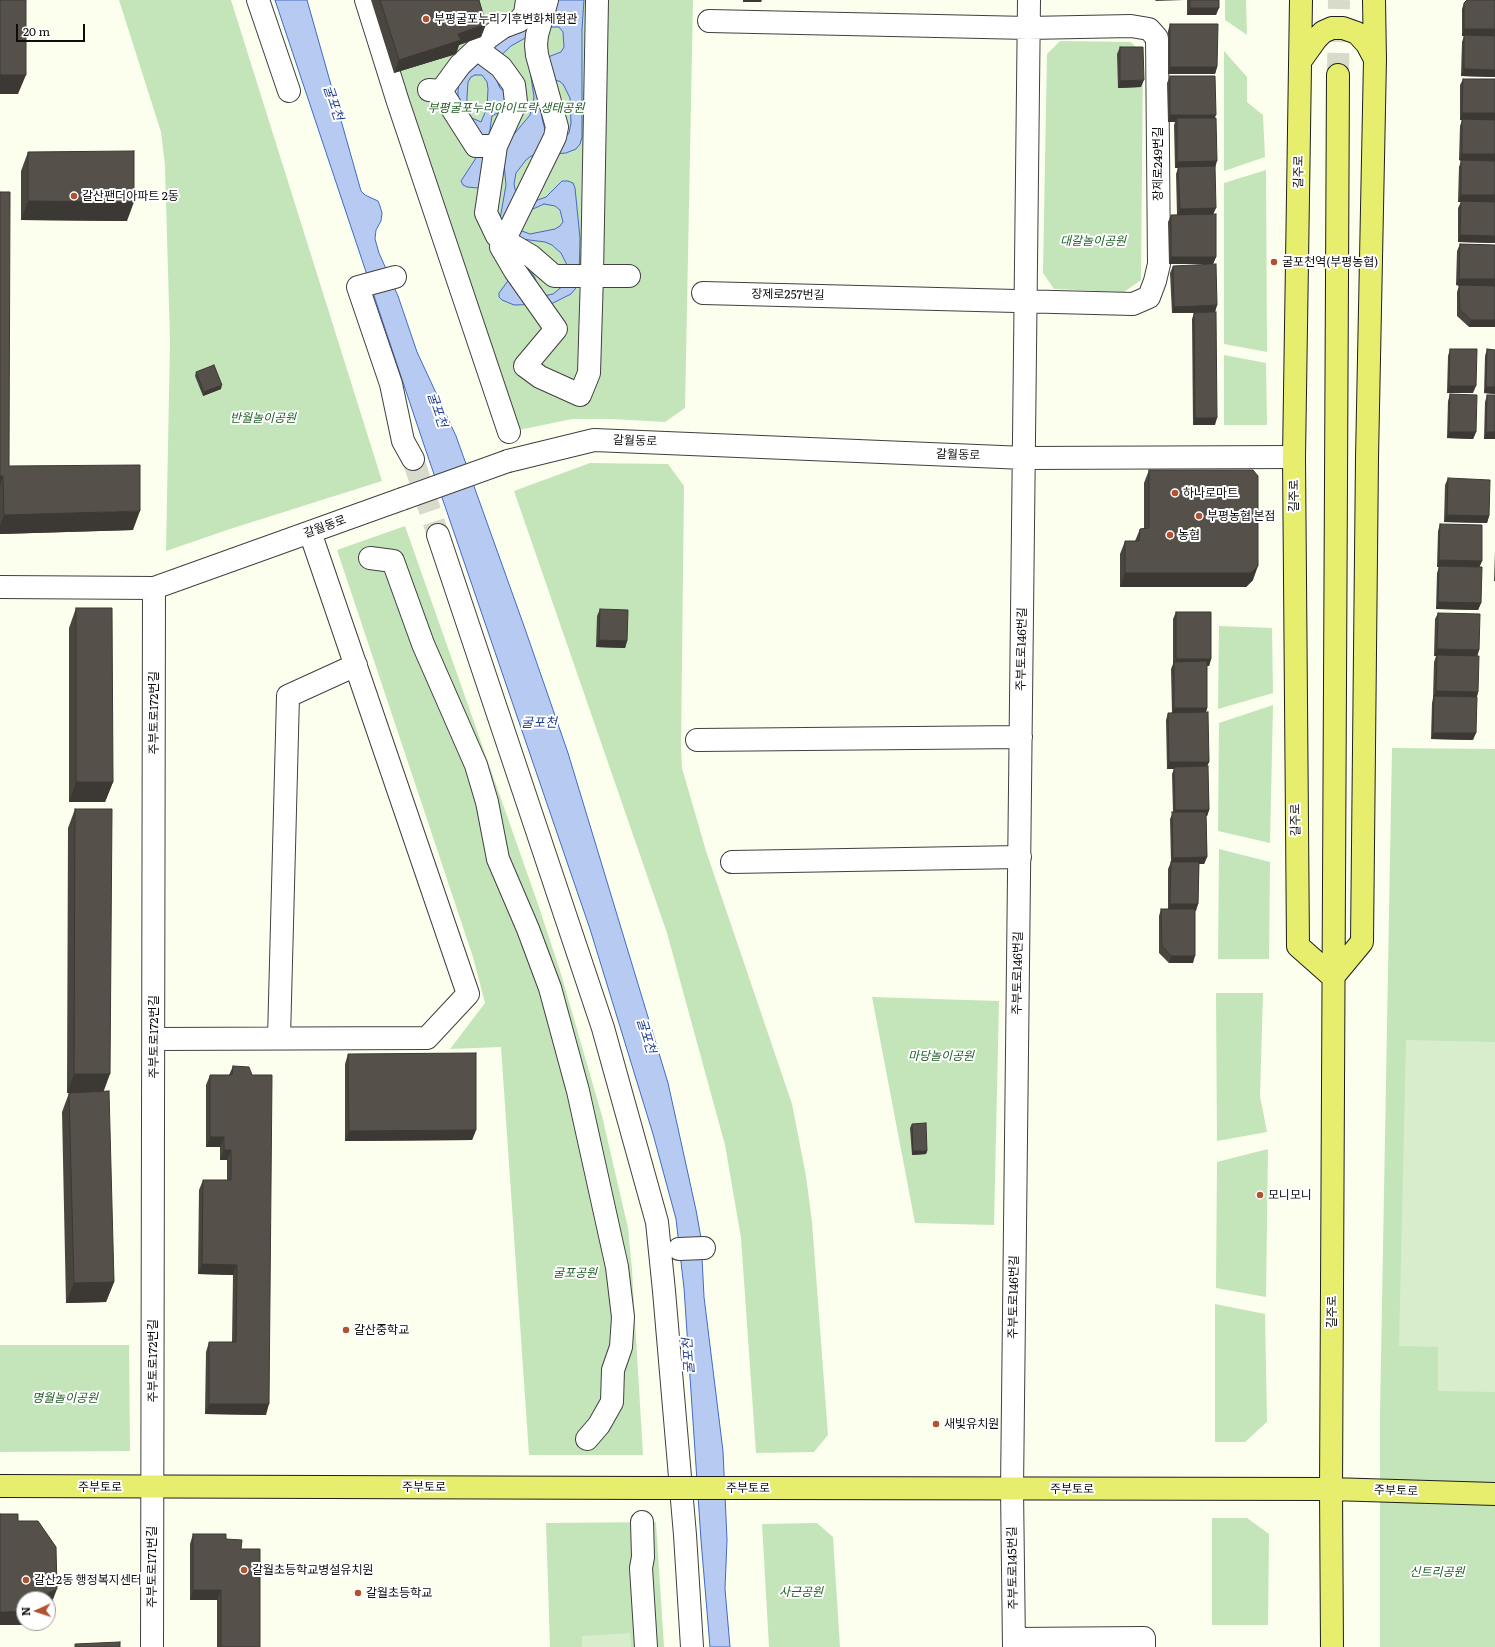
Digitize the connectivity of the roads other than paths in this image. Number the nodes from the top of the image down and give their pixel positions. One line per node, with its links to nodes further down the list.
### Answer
1 (258, 0): 15 (street)
2 (366, 0): 24 (street)
3 (527, 0): 11 (street)
4 (547, 0): 17 (street)
5 (597, 0): 18 (street)
6 (1029, 0): 10 (street)
7 (1301, 0): 13 (main road, 길주로)
8 (1374, 0): 12 (main road)
9 (709, 21): 10 (street, 장제로249번길)
10 (1028, 28): 23 (street); 23 (street, 장제로249번길)
11 (480, 51): 16 (street); 16 (street)
12 (1375, 59): 13 (main road); 38 (main road)
13 (1301, 60): 25 (main road, 길주로)
14 (1338, 75): 38 (main road, 길주로)
15 (289, 91)
16 (488, 146): 17 (street)
17 (513, 221): 18 (street); 18 (street)
18 (580, 276): 19 (street)
19 (629, 276)
20 (395, 277): 27 (street)
21 (703, 293): 22 (street, 장제로257번길)
22 (873, 297): 23 (street, 장제로249번길)
23 (1026, 301): 26 (street)
24 (509, 432)
25 (1294, 457): 26 (street, 갈월동로); 38 (main road, 길주로)
26 (1025, 458): 28 (street, 갈월동로, bridge); 34 (street, 주부토로146번길)
27 (413, 459)
28 (310, 532): 32 (street, 갈월동로); 33 (street)
29 (438, 535): 53 (street)
30 (370, 558): 43 (street)
31 (0, 587): 32 (street, 갈월동로)
32 (154, 588): 40 (street, 주부토로172번길)
33 (356, 665): 39 (street); 39 (street)
34 (1021, 738): 35 (street); 36 (street, 주부토로146번길)
35 (697, 740)
36 (1020, 857): 37 (street); 46 (street, 주부토로146번길)
37 (732, 862)
38 (1333, 977): 47 (main road, 길주로)
39 (279, 1038): 40 (street)
40 (154, 1039): 45 (street, 주부토로172번길)
41 (704, 1248): 42 (street)
42 (679, 1249)
43 (587, 1439)
44 (0, 1486): 45 (main road, 주부토로)
45 (153, 1487): 46 (main road, 주부토로, bridge); 51 (street, 주부토로171번길)
46 (1012, 1488): 47 (main road, 주부토로); 50 (street, 주부토로145번길)
47 (1331, 1489): 48 (main road, 주부토로); 55 (main road, 길주로)
48 (1495, 1494)
49 (642, 1522): 52 (street)
50 (1014, 1643): 54 (street)
51 (152, 1647)
52 (646, 1647)
53 (692, 1647)
54 (1144, 1647)
55 (1332, 1647)

